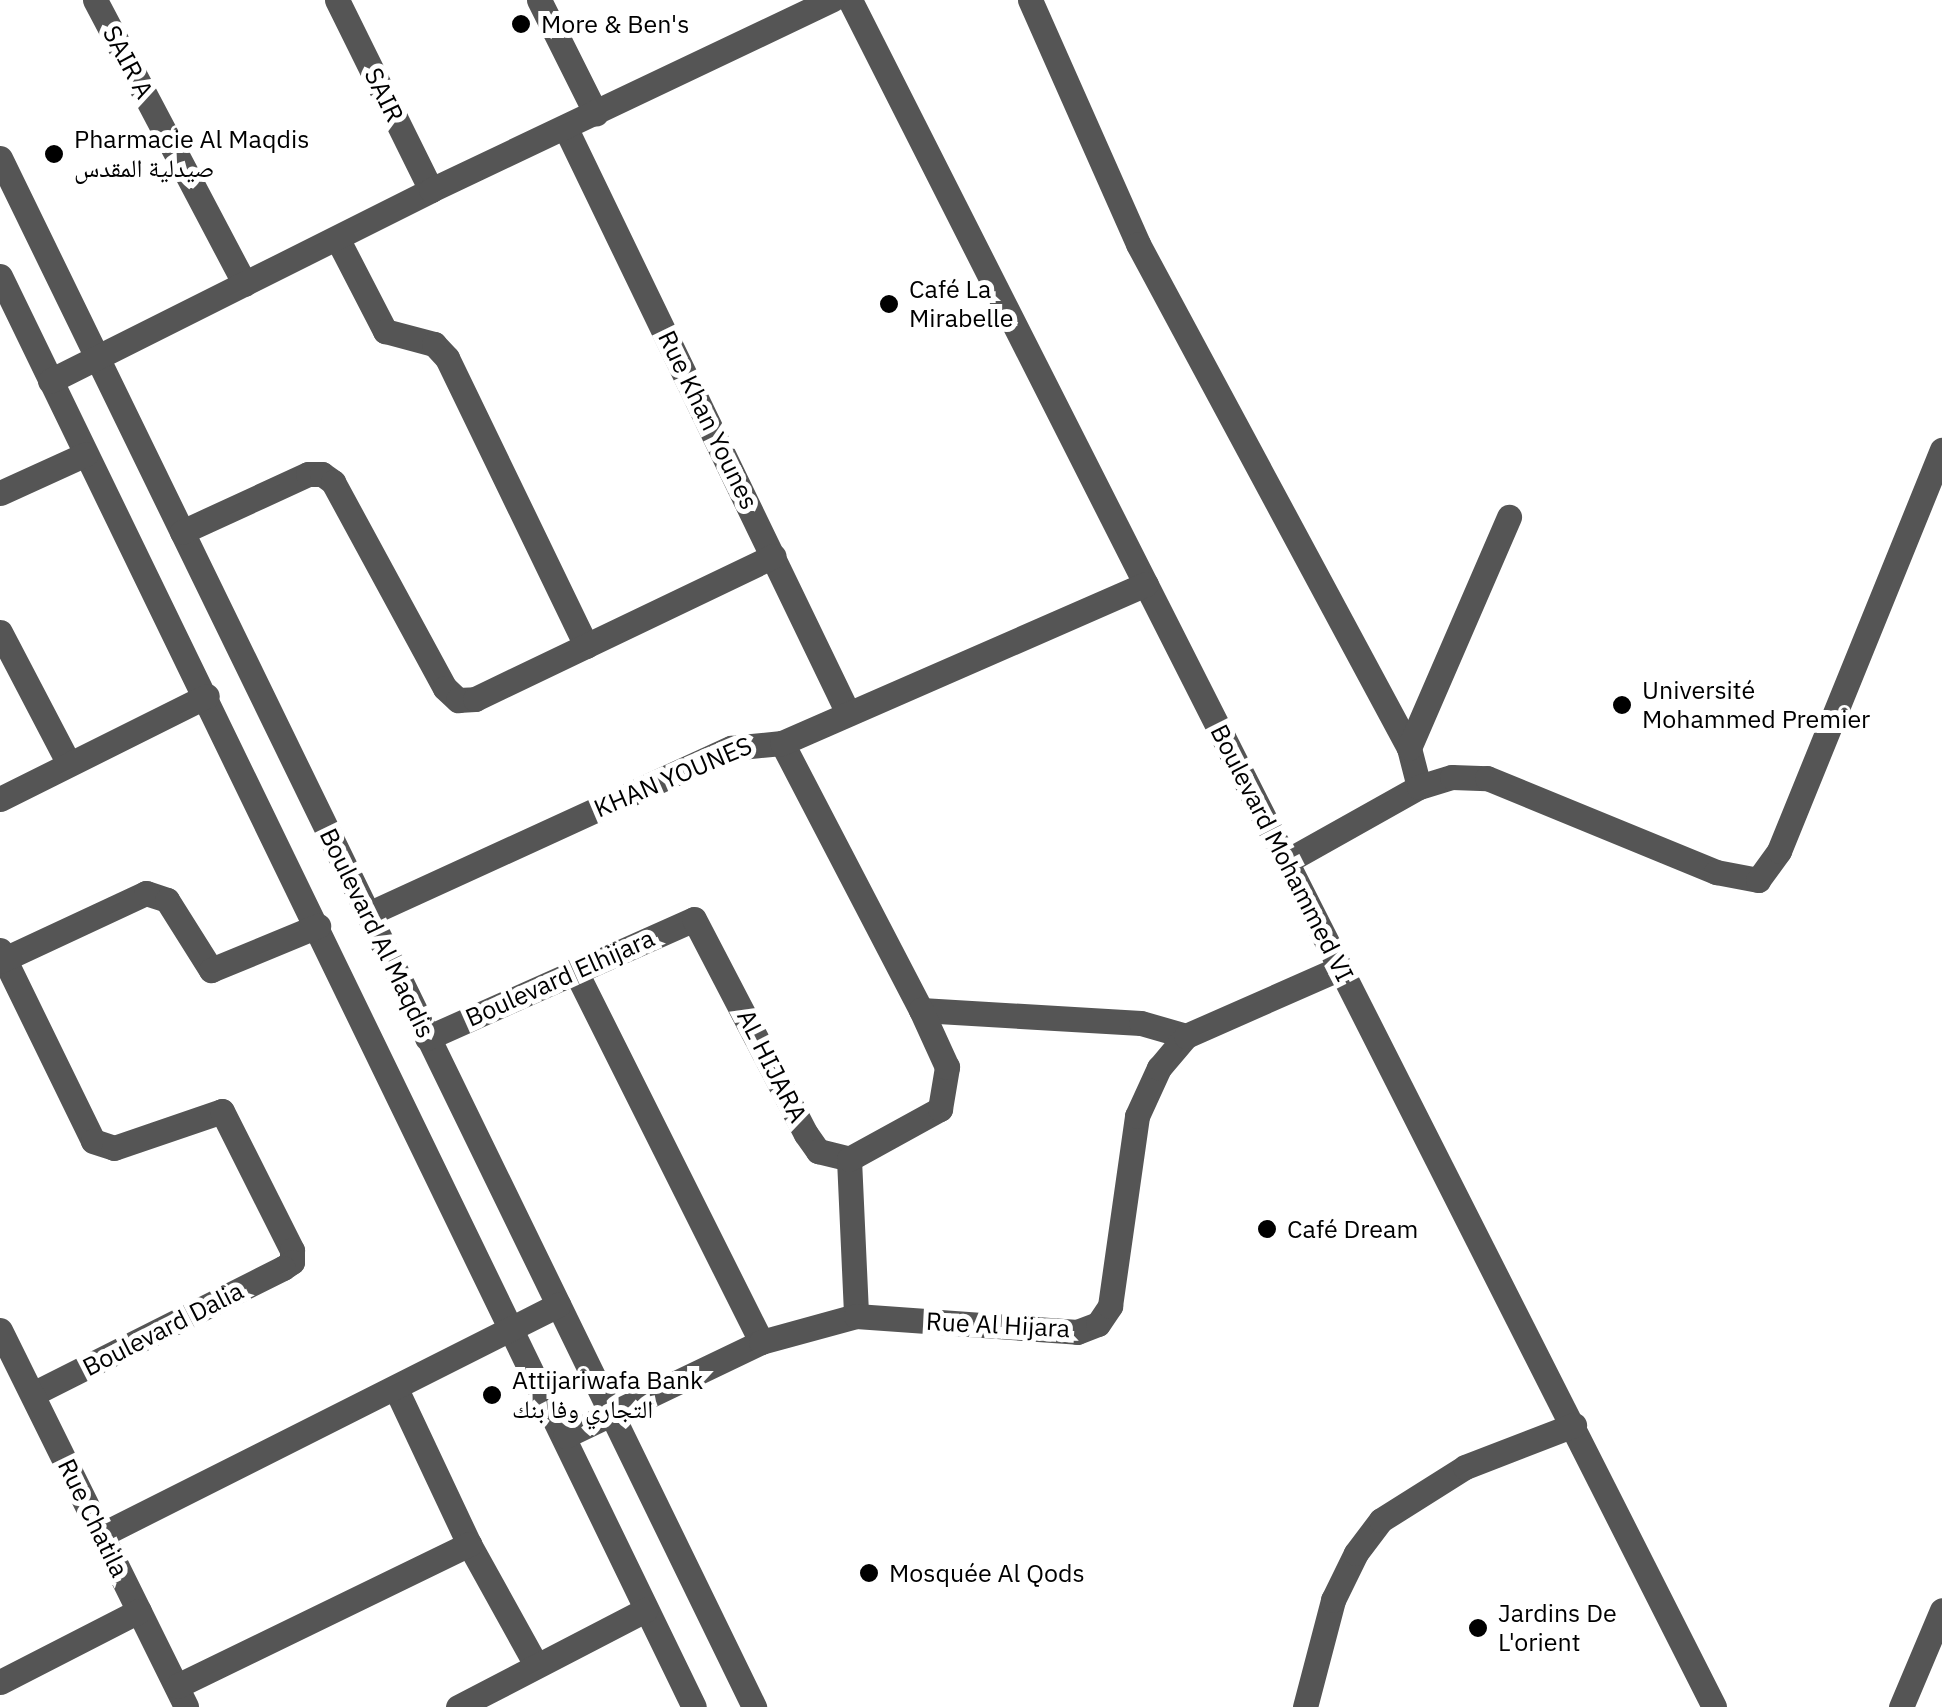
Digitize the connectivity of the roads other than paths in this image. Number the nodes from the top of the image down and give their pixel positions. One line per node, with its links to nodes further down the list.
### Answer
1 (95, 0): 13 (street, SAIR A)
2 (338, 0): 10 (street, SAIR)
3 (539, 0): 7 (street)
4 (832, 0): 7 (street)
5 (850, 0): 22 (street, Boulevard Mohammed VI)
6 (1030, 0): 28 (street)
7 (596, 114): 8 (street)
8 (566, 129): 10 (street); 21 (street, Rue Khan Younes)
9 (0, 158): 14 (street, Boulevard Al Maqdis)
10 (430, 190): 11 (street)
11 (336, 238): 13 (street); 24 (street)
12 (0, 276): 15 (street, Boulevard Al Maqdis)
13 (245, 284): 14 (street)
14 (98, 358): 15 (street); 20 (street, Boulevard Al Maqdis)
15 (50, 381): 17 (street, Boulevard Al Maqdis)
16 (1942, 450): 30 (street)
17 (86, 454): 18 (street); 25 (street, Boulevard Al Maqdis)
18 (0, 493)
19 (1508, 517): 28 (street)
20 (182, 532): 24 (street); 33 (street, Boulevard Al Maqdis)
21 (774, 556): 24 (street); 26 (street, Rue Khan Younes)
22 (1146, 584): 26 (street, KHAN YOUNES); 32 (street, Boulevard Mohammed VI)
23 (0, 632): 29 (street)
24 (586, 646)
25 (207, 696): 29 (street); 35 (street, Boulevard Al Maqdis)
26 (848, 713): 27 (street, KHAN YOUNES)
27 (782, 742): 33 (street, KHAN YOUNES); 39 (street)
28 (1409, 748): 30 (street)
29 (68, 764): 31 (street)
30 (1419, 786): 32 (street)
31 (0, 799)
32 (1288, 861): 37 (street, Boulevard Mohammed VI)
33 (368, 914): 41 (street, Boulevard Al Maqdis)
34 (694, 919): 38 (street, Boulevard Elhijara); 42 (street, AL HIJARA)
35 (318, 926): 36 (street); 45 (street, Boulevard Al Maqdis)
36 (1, 957): 50 (street, Boulevard Dalia)
37 (1340, 968): 40 (street, Rue Al Hijara); 52 (street, Boulevard Mohammed VI)
38 (576, 970): 41 (street, Boulevard Elhijara); 47 (street)
39 (921, 1010): 40 (street); 42 (street)
40 (1186, 1036): 44 (street, Rue Al Hijara)
41 (428, 1038): 43 (street, Boulevard Al Maqdis)
42 (849, 1160): 44 (street)
43 (558, 1305): 45 (street); 51 (street, Boulevard Al Maqdis)
44 (856, 1316): 47 (street, Rue Al Hijara)
45 (514, 1329): 49 (street); 53 (street, Boulevard Al Maqdis)
46 (0, 1330): 48 (street, Rue Chatila)
47 (761, 1342): 51 (street, Rue Al Hijara)
48 (8, 1367): 50 (street, Rue Chatila)
49 (397, 1391): 54 (street); 55 (street)
50 (33, 1394): 54 (street, Rue Chatila)
51 (616, 1411): 53 (street, Rue Al Hijara); 64 (street, Boulevard Al Maqdis)
52 (1574, 1425): 65 (street); 66 (street, Boulevard Mohammed VI)
53 (565, 1436): 56 (street, Boulevard Al Maqdis)
54 (100, 1535): 58 (street, Rue Chatila)
55 (469, 1544): 59 (street); 61 (street)
56 (645, 1610): 59 (street); 63 (street, Boulevard Al Maqdis)
57 (1942, 1610): 67 (street)
58 (139, 1611): 60 (street); 61 (street, Rue Chatila)
59 (535, 1663): 62 (street)
60 (0, 1682)
61 (182, 1696)
62 (458, 1707)
63 (694, 1707)
64 (754, 1707)
65 (1305, 1707)
66 (1714, 1707)
67 (1901, 1707)

